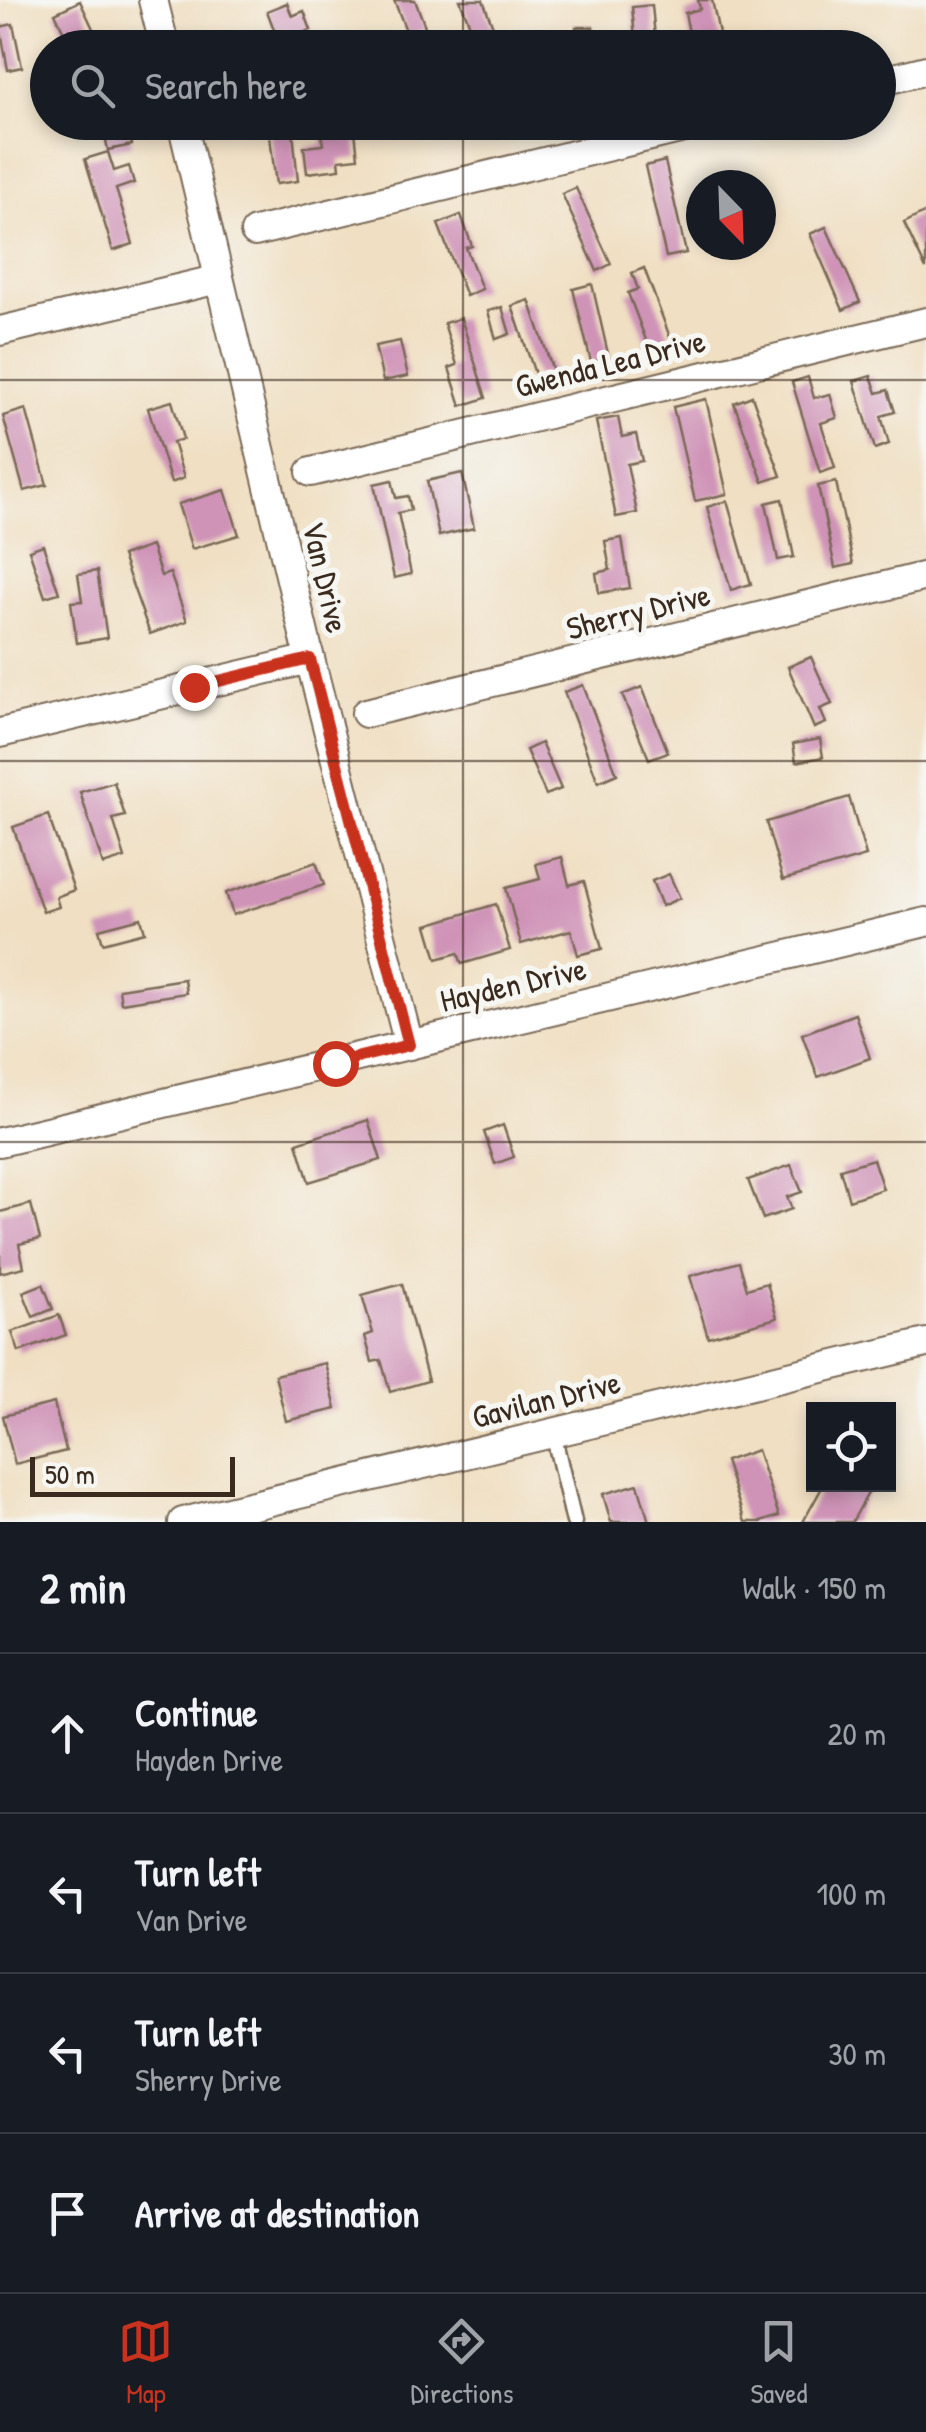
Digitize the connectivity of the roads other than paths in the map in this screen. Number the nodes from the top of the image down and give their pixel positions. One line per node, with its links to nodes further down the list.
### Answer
1 (154, 0): 2 (street)
2 (160, 30)
3 (926, 70): 4 (street)
4 (896, 78)
5 (186, 140): 8 (street, Van Drive)
6 (635, 140): 7 (street)
7 (255, 232)
8 (219, 280): 10 (street); 13 (street, Van Drive)
9 (926, 322): 11 (street, Gwenda Lea Drive)
10 (0, 332)
11 (311, 472)
12 (926, 576): 14 (street, Sherry Drive)
13 (310, 659): 15 (street); 17 (street, Van Drive)
14 (366, 713)
15 (0, 732)
16 (926, 922): 17 (street, Hayden Drive)
17 (409, 1045): 18 (street, Hayden Drive)
18 (0, 1142)
19 (926, 1344): 20 (street, Gavilan Drive)
20 (554, 1433): 21 (street, Gavilan Drive); 22 (lane)
21 (183, 1522)
22 (574, 1522)

